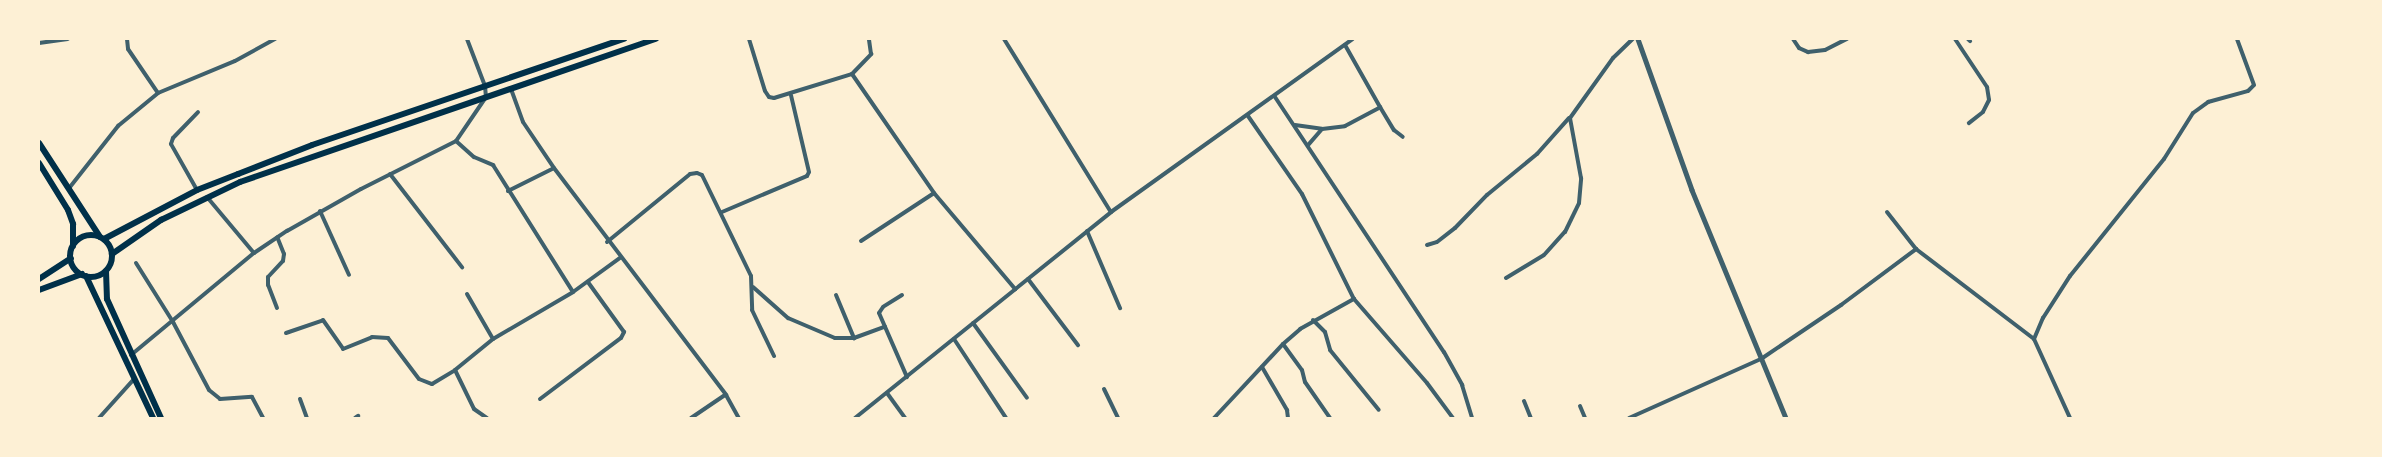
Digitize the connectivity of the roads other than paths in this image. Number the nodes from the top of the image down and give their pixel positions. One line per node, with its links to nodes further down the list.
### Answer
1 (68, 39): 16 (street)
2 (127, 39): 21 (street)
3 (275, 39): 21 (street)
4 (467, 39): 19 (street)
5 (624, 39): 19 (main road)
6 (657, 39): 20 (main road)
7 (749, 39): 22 (street)
8 (868, 39): 18 (street)
9 (1004, 39): 45 (street)
10 (1353, 39): 17 (street)
11 (1636, 39): 28 (street); 92 (street)
12 (1793, 39): 13 (street)
13 (1847, 39)
14 (1955, 39): 29 (street)
15 (2237, 39): 87 (street)
16 (39, 43)
17 (1345, 45): 23 (street); 25 (street)
18 (852, 74): 22 (street); 42 (street)
19 (484, 86): 24 (street); 40 (main road)
20 (511, 89): 24 (main road); 37 (street)
21 (158, 93): 39 (street)
22 (791, 94): 47 (street)
23 (1275, 97): 27 (street); 30 (street)
24 (486, 98): 33 (street); 43 (main road)
25 (1380, 107): 31 (street); 32 (street)
26 (198, 112): 40 (street)
27 (1248, 116): 45 (street); 76 (street)
28 (1570, 117): 53 (street); 65 (street)
29 (1969, 123)
30 (1294, 125): 31 (street); 35 (street)
31 (1322, 129): 35 (street)
32 (1402, 137)
33 (456, 141): 38 (street); 41 (street)
34 (39, 143): 39 (main road)
35 (1308, 146): 122 (street)
36 (40, 168): 54 (main road)
37 (554, 168): 41 (street); 52 (street)
38 (390, 174): 44 (street); 61 (street)
39 (70, 187): 50 (main road)
40 (197, 190): 50 (main road)
41 (508, 191): 72 (street)
42 (934, 193): 51 (street); 71 (street)
43 (207, 197): 56 (street); 57 (main road)
44 (320, 211): 49 (street); 64 (street)
45 (1111, 212): 48 (street)
46 (1887, 212): 55 (street)
47 (722, 213): 52 (street); 69 (street)
48 (1087, 231): 67 (street); 78 (street)
49 (277, 237): 56 (street); 77 (street)
50 (102, 238): 54 (main road); 57 (main road)
51 (861, 241)
52 (607, 242): 59 (street)
53 (1427, 245)
54 (73, 246): 58 (main road)
55 (1917, 249): 87 (street); 92 (street)
56 (254, 253): 80 (street)
57 (112, 254): 62 (main road)
58 (71, 258): 63 (main road); 66 (main road)
59 (620, 258): 68 (street); 99 (street)
60 (136, 263): 80 (street)
61 (462, 267)
62 (106, 271): 63 (main road); 90 (main road)
63 (84, 275): 70 (main road); 96 (main road)
64 (349, 275)
65 (1506, 278)
66 (39, 279)
67 (1028, 279): 71 (street); 89 (street)
68 (588, 282): 72 (street); 101 (street)
69 (753, 286): 84 (street); 91 (street)
70 (39, 290)
71 (1015, 290): 81 (street)
72 (573, 292): 85 (street)
73 (467, 294): 85 (street)
74 (836, 296): 84 (street)
75 (902, 296): 82 (street)
76 (1354, 299): 79 (street); 121 (street)
77 (277, 308)
78 (1120, 308)
79 (1312, 320): 88 (street); 105 (street)
80 (173, 322): 90 (street); 109 (street)
81 (973, 323): 86 (street); 102 (street)
82 (885, 327): 84 (street); 95 (street)
83 (286, 333): 94 (street)
84 (854, 338)
85 (493, 339): 94 (street)
86 (954, 339): 95 (street); 116 (street)
87 (2034, 339): 127 (street)
88 (1282, 344): 93 (street); 120 (street)
89 (1078, 345)
90 (131, 355): 108 (main road)
91 (774, 356)
92 (1761, 359): 125 (street); 126 (street)
93 (1262, 367): 118 (street); 119 (street)
94 (455, 370): 111 (street)
95 (907, 377): 98 (street)
96 (134, 379): 106 (street); 107 (main road)
97 (1104, 389): 117 (street)
98 (887, 393): 114 (street); 115 (street)
99 (726, 394): 112 (street); 113 (street)
100 (300, 399): 110 (street)
101 (540, 399)
102 (1027, 399)
103 (1524, 401): 123 (street)
104 (1580, 406): 124 (street)
105 (1379, 410)
106 (99, 418)
107 (153, 418)
108 (162, 418)
109 (263, 418)
110 (307, 418)
111 (487, 418)
112 (692, 418)
113 (739, 418)
114 (855, 418)
115 (905, 418)
116 (1006, 418)
117 (1118, 418)
118 (1214, 418)
119 (1288, 418)
120 (1330, 418)
121 (1453, 418)
122 (1472, 418)
123 (1531, 418)
124 (1585, 418)
125 (1629, 418)
126 (1785, 418)
127 (2070, 418)

